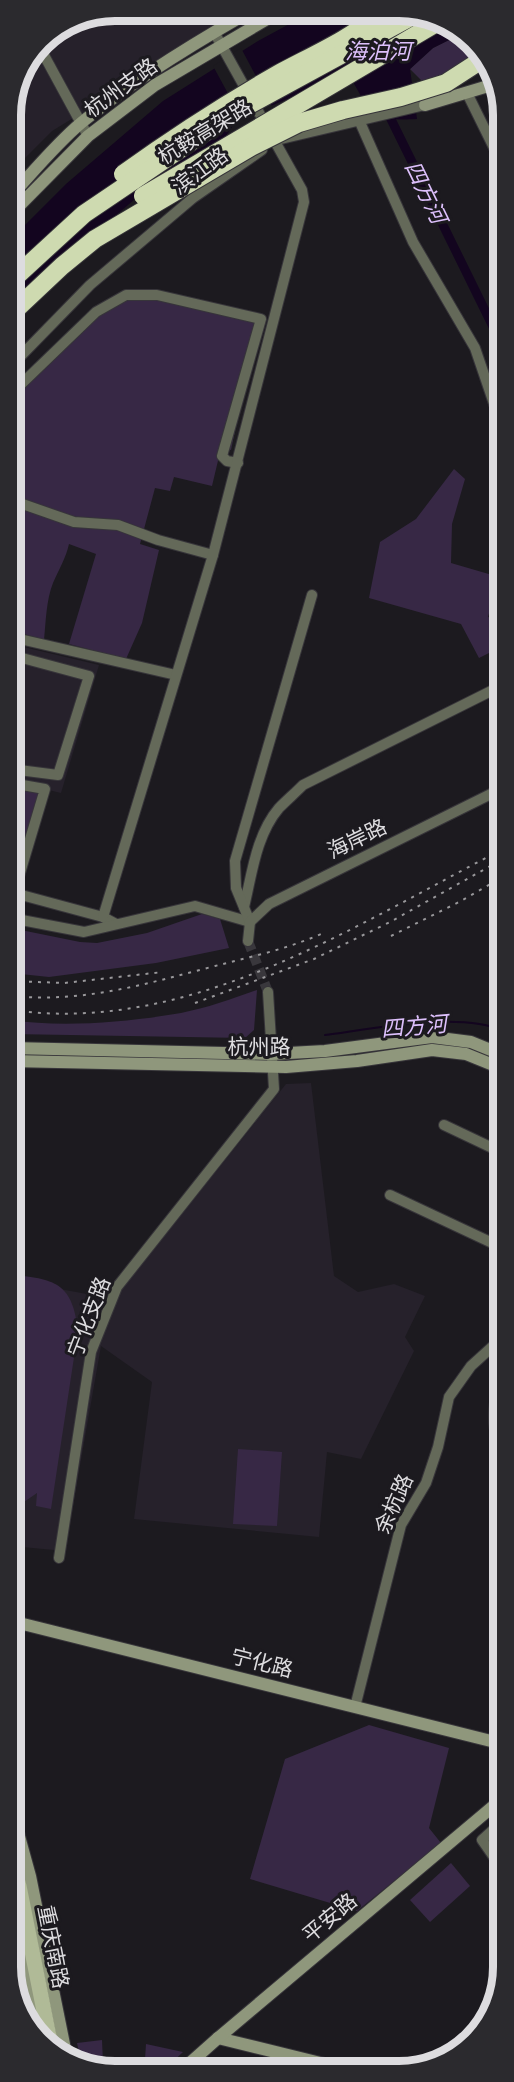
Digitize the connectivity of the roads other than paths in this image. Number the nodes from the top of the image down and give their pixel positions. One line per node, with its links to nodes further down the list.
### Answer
1 (233, 21): 6 (main road, 杭州支路)
2 (265, 21): 7 (main road, 杭州支路)
3 (369, 21): 20 (highway, bridge)
4 (402, 21): 21 (highway, 杭鞍高架路, bridge)
5 (430, 27): 22 (highway, 杭鞍高架路, bridge)
6 (214, 32): 7 (street); 14 (main road, 杭州支路)
7 (225, 50): 15 (main road, 杭州支路); 16 (street, bridge)
8 (44, 55): 14 (street)
9 (477, 63): 23 (highway, bridge)
10 (488, 86): 11 (main road, 滨江路)
11 (467, 93): 12 (main road, 滨江路); 17 (street)
12 (425, 105): 13 (street, 滨江路)
13 (359, 120): 16 (street, 滨江路); 26 (street)
14 (80, 124): 15 (street); 18 (main road, 杭州支路)
15 (88, 136): 19 (main road, 杭州支路)
16 (272, 137): 24 (street, 滨江路); 27 (street)
17 (493, 146)
18 (21, 186)
19 (21, 204)
20 (21, 258)
21 (21, 271)
22 (21, 293)
23 (21, 305)
24 (21, 356)
25 (21, 384): 27 (street)
26 (493, 400)
27 (238, 463): 29 (street)
28 (21, 503): 29 (street)
29 (213, 555): 35 (street)
30 (312, 595): 42 (street)
31 (21, 639): 32 (street)
32 (38, 643): 34 (street); 35 (street)
33 (21, 658): 34 (street)
34 (34, 661): 37 (street)
35 (176, 675): 43 (street)
36 (493, 690): 42 (street)
37 (21, 770)
38 (21, 785): 40 (street)
39 (493, 793): 45 (street, 海岸路)
40 (21, 870)
41 (21, 895): 43 (street)
42 (244, 907): 45 (street)
43 (103, 917): 46 (street)
44 (21, 920): 46 (street)
45 (250, 922): 46 (street); 47 (street)
46 (116, 924)
47 (248, 941)
48 (268, 992): 52 (street)
49 (21, 1048): 52 (main road, 杭州路)
50 (493, 1051): 52 (main road, 杭州路)
51 (21, 1061): 52 (main road, 杭州路)
52 (271, 1061): 53 (main road, 杭州路); 59 (street, 宁化支路)
53 (493, 1065)
54 (444, 1125): 55 (street)
55 (493, 1148)
56 (390, 1196): 57 (street)
57 (493, 1243)
58 (493, 1346): 61 (street, 余杭路)
59 (59, 1558)
60 (21, 1624): 61 (main road, 宁化路)
61 (355, 1707): 62 (main road, 宁化路)
62 (493, 1742)
63 (493, 1806): 71 (main road, 平安路)
64 (493, 1830): 66 (street)
65 (21, 1843): 72 (main road)
66 (493, 1856)
67 (21, 1905): 70 (main road, 重庆南路)
68 (21, 1959): 69 (main road)
69 (30, 2005)
70 (48, 2032)
71 (218, 2038): 73 (main road, 平安路); 74 (main road)
72 (64, 2045)
73 (192, 2061)
74 (312, 2061)

